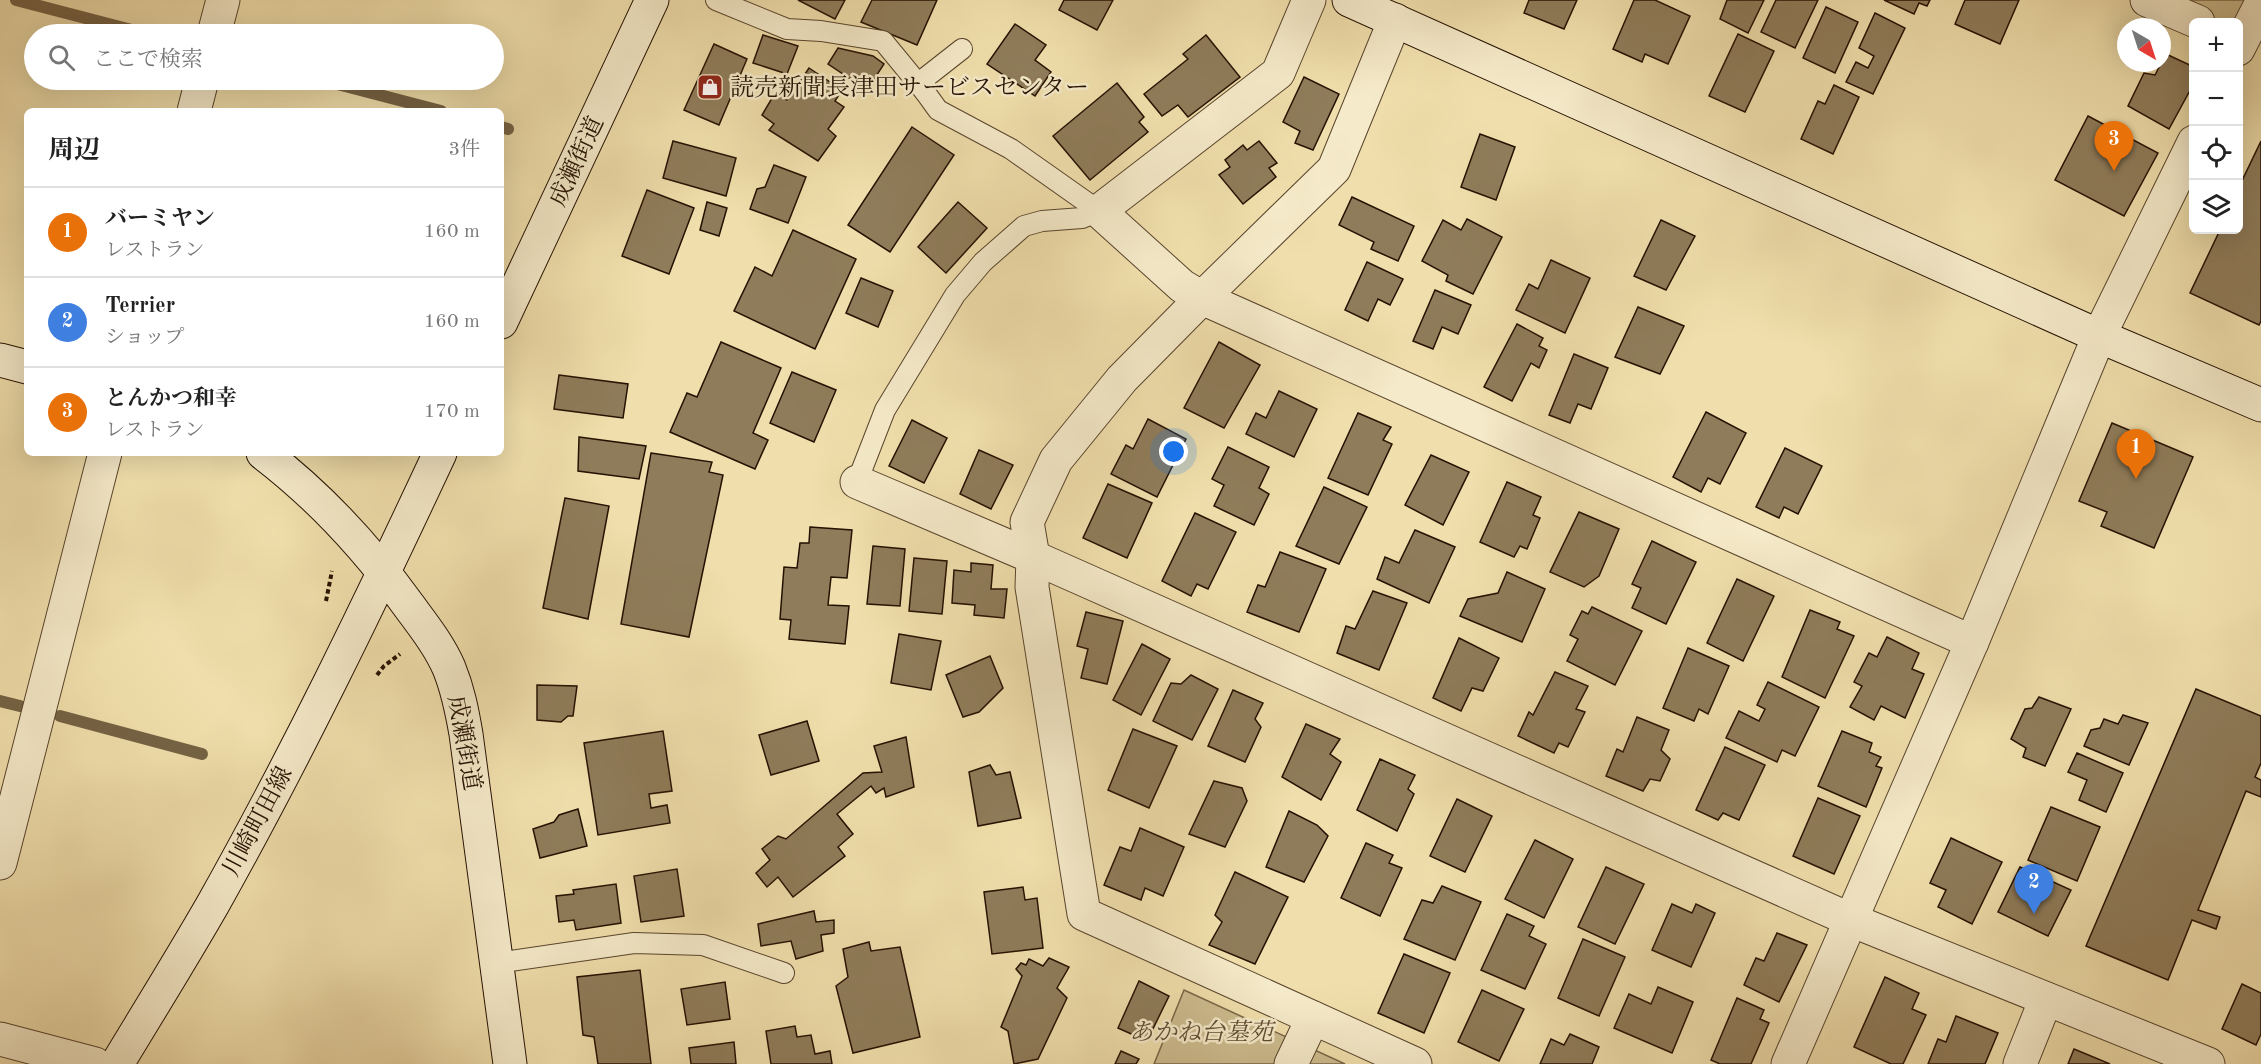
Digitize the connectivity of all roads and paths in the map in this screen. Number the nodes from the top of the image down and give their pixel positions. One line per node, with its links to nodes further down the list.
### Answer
1 (223, 0): 10 (street)
2 (652, 0): 19 (street, 成瀬街道)
3 (716, 0): 14 (lane)
4 (1309, 0): 17 (street)
5 (1349, 0): 9 (street)
6 (2147, 0): 8 (street)
7 (2261, 4): 11 (street)
8 (2189, 18)
9 (1395, 20): 18 (street); 20 (street)
10 (217, 24)
11 (2243, 38)
12 (962, 49): 14 (lane)
13 (199, 90): 15 (street)
14 (925, 92): 17 (lane)
15 (195, 108)
16 (2189, 150): 20 (street)
17 (1099, 211): 18 (street); 27 (lane)
18 (1202, 298): 28 (street); 30 (street)
19 (504, 316)
20 (2099, 336): 23 (street); 30 (street)
21 (0, 360): 22 (street)
22 (24, 367)
23 (2261, 405)
24 (104, 456): 31 (street)
25 (267, 456): 29 (street, 成瀬街道)
26 (439, 456): 29 (street)
27 (857, 482): 28 (street)
28 (1032, 557): 32 (street); 36 (street)
29 (384, 572): 33 (street, 成瀬街道); 39 (street, 川崎町田線)
30 (1972, 642): 32 (street)
31 (0, 863)
32 (1851, 920): 35 (street); 43 (street)
33 (497, 963): 34 (lane); 40 (street, 成瀬街道)
34 (784, 974)
35 (2046, 999): 44 (street); 45 (street)
36 (1313, 1018): 41 (street); 42 (street)
37 (0, 1039): 38 (street)
38 (95, 1064)
39 (117, 1064)
40 (510, 1064)
41 (1291, 1064)
42 (1415, 1064)
43 (1788, 1064)
44 (2020, 1064)
45 (2208, 1064)

